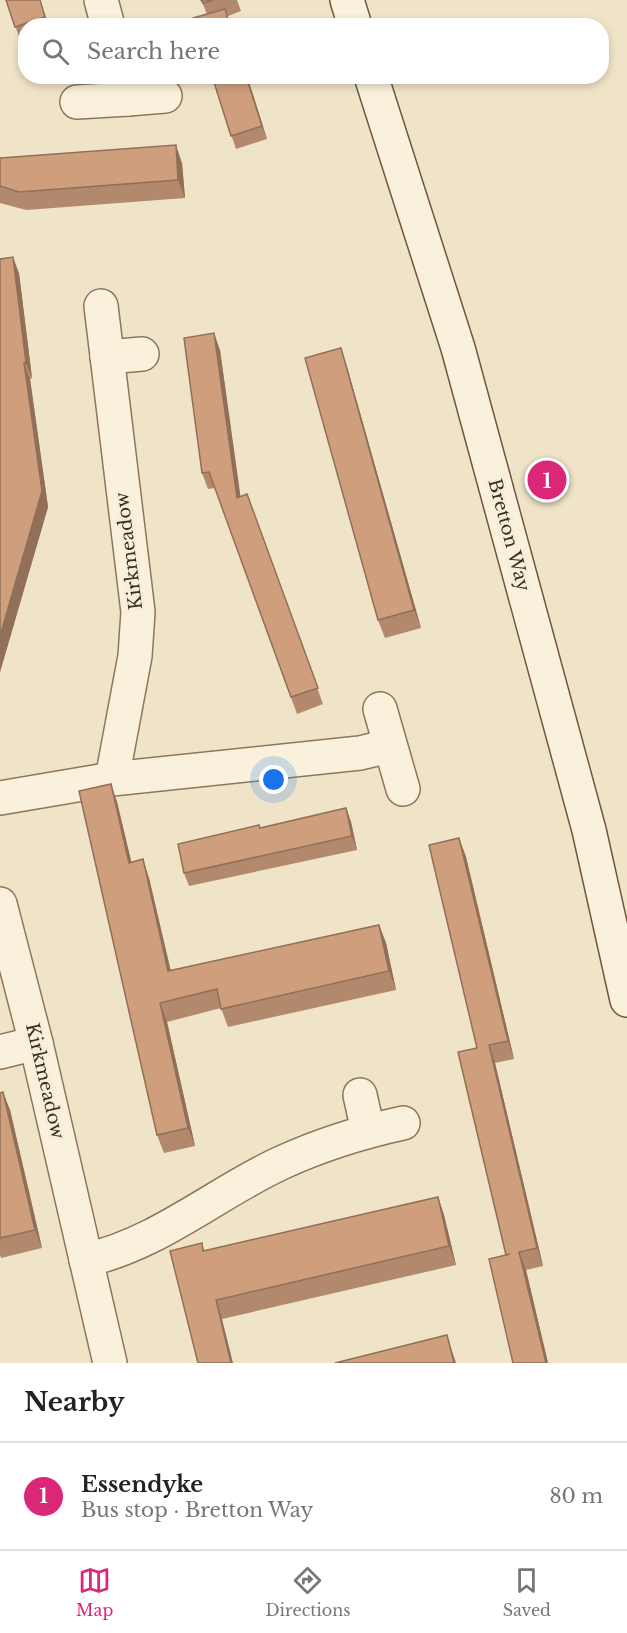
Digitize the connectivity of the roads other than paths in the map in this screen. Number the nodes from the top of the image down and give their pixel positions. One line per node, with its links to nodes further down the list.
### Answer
1 (101, 0): 3 (street)
2 (347, 0): 4 (street)
3 (106, 18)
4 (353, 18)
5 (374, 84): 18 (street, Bretton Way)
6 (125, 88): 7 (street); 8 (street)
7 (165, 96)
8 (77, 102)
9 (101, 306): 11 (street, Kirkmeadow)
10 (142, 354): 11 (street)
11 (107, 357): 14 (street, Kirkmeadow)
12 (380, 709): 13 (street)
13 (389, 746): 14 (street); 15 (street)
14 (112, 779): 16 (street)
15 (403, 789)
16 (0, 798)
17 (0, 904): 19 (street, Kirkmeadow)
18 (627, 1000)
19 (36, 1043): 20 (street); 24 (street, Kirkmeadow)
20 (0, 1052)
21 (360, 1095): 23 (street)
22 (403, 1124): 23 (street)
23 (368, 1131): 24 (street)
24 (86, 1260): 25 (street, Kirkmeadow)
25 (110, 1363)

